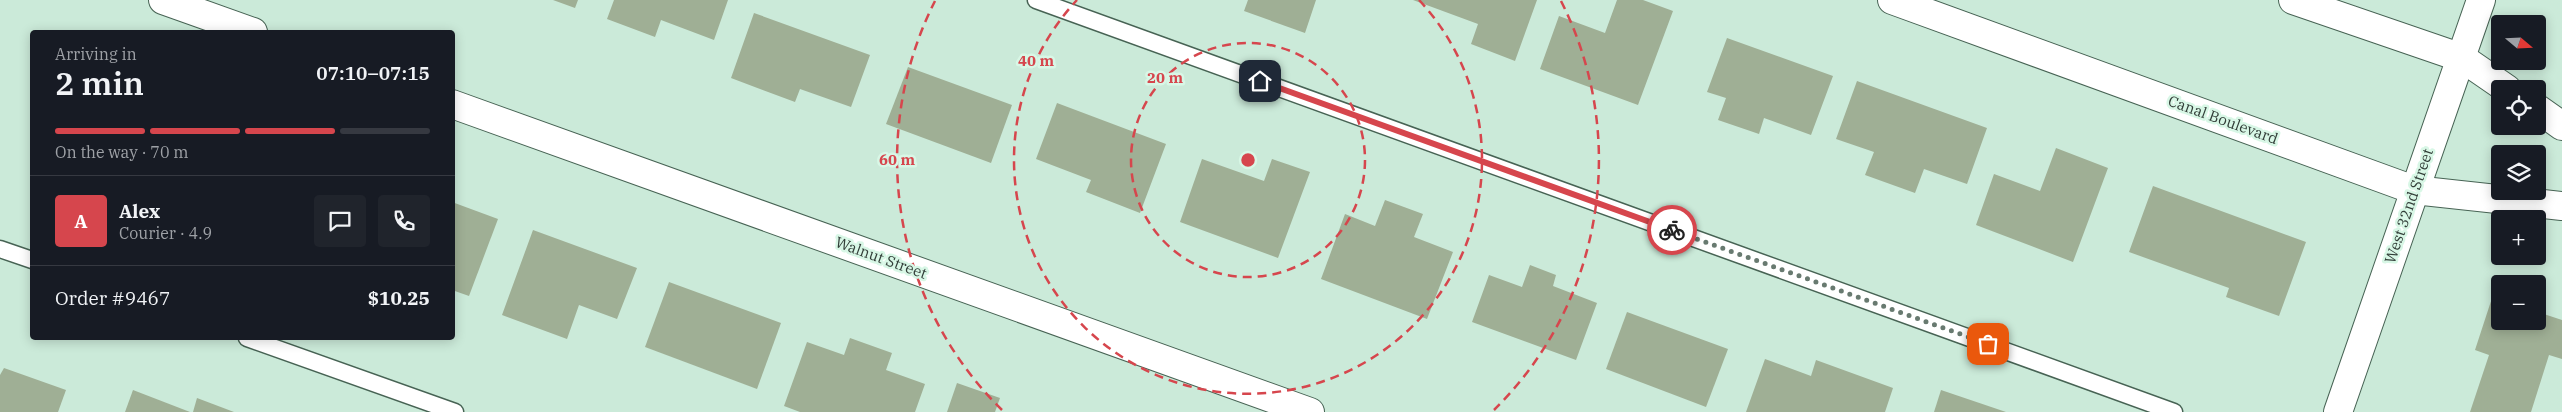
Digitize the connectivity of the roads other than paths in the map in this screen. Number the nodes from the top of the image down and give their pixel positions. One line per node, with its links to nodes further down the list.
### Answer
1 (163, 0): 6 (street)
2 (1036, 0): 19 (lane)
3 (1892, 0): 12 (street, Canal Boulevard)
4 (2293, 0): 7 (street)
5 (2481, 0): 7 (street, West 32nd Street)
6 (248, 30)
7 (2462, 58): 8 (street); 12 (street, West 32nd Street)
8 (2494, 80)
9 (455, 105): 18 (street, Walnut Street)
10 (2546, 115): 11 (street)
11 (2562, 126)
12 (2414, 190): 13 (street, Canal Boulevard); 20 (street, West 32nd Street)
13 (2562, 206)
14 (0, 249): 15 (lane)
15 (30, 259)
16 (253, 340): 17 (lane)
17 (455, 412)
18 (1310, 412)
19 (2174, 412)
20 (2338, 412)

